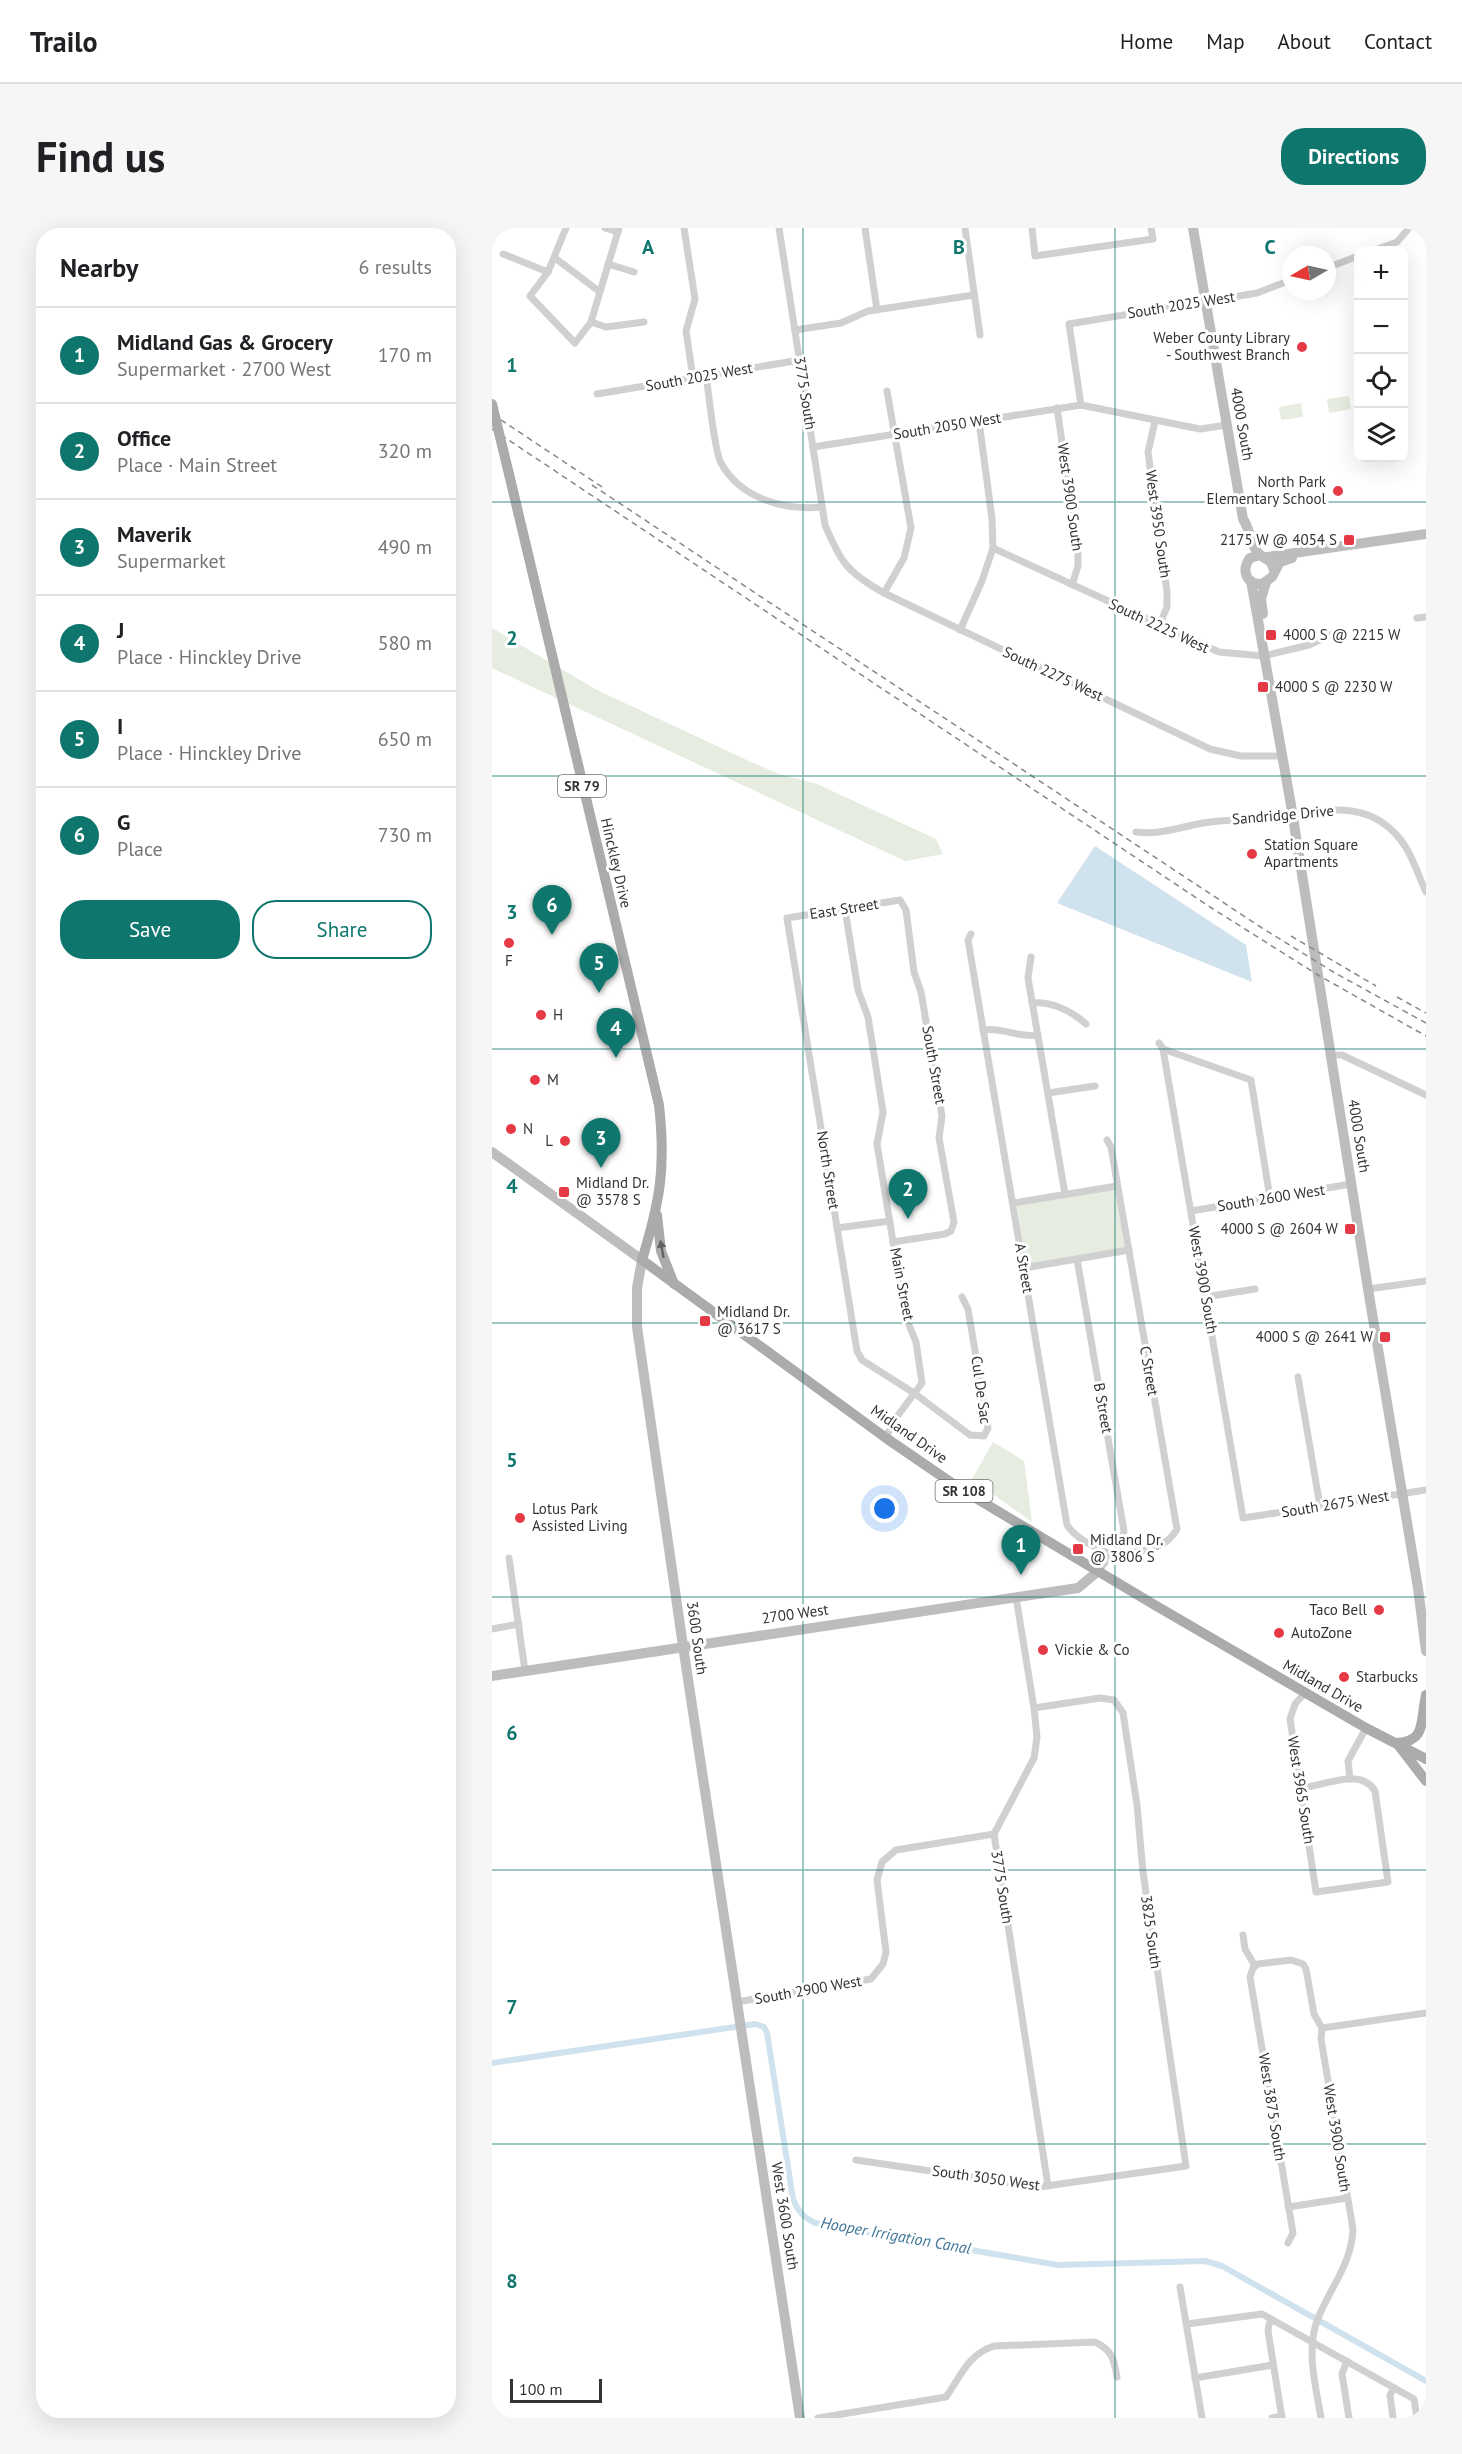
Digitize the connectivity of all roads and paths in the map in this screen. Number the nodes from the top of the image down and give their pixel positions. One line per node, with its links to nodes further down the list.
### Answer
1 (566, 228): 14 (street)
2 (605, 228): 11 (street)
3 (684, 228): 31 (street)
4 (778, 228): 27 (street, 3775 South)
5 (865, 228): 24 (street)
6 (965, 228): 22 (street)
7 (1032, 228): 8 (street)
8 (1151, 228)
9 (1193, 228): 23 (street, 4000 South)
10 (1409, 228): 12 (street)
11 (618, 230): 16 (street)
12 (1386, 246)
13 (503, 254): 18 (street)
14 (555, 258): 18 (street); 21 (street)
15 (1354, 258): 17 (street)
16 (608, 264): 19 (street); 21 (street)
17 (1336, 265)
18 (548, 272): 25 (street)
19 (634, 272)
20 (1282, 283): 23 (street, South 2025 West)
21 (600, 292): 25 (street)
22 (974, 295): 24 (street); 28 (street)
23 (1205, 300): 35 (street, South 2025 West); 39 (street, 4000 South)
24 (877, 310): 27 (street)
25 (591, 322): 26 (street)
26 (644, 322)
27 (795, 330): 29 (street, 3775 South)
28 (980, 335)
29 (800, 360): 30 (street, South 2025 West); 41 (street, 3775 South)
30 (706, 376): 31 (street, South 2025 West); 42 (street)
31 (693, 378): 33 (street, South 2025 West)
32 (887, 391): 40 (street)
33 (597, 394)
34 (492, 404): 85 (main road, Hinckley Drive / SR 79, bridge)
35 (1081, 405): 36 (street, South 2050 West); 38 (street, South 2050 West)
36 (1057, 408): 37 (street, South 2050 West); 51 (street, West 3900 South)
37 (979, 421): 40 (street, South 2050 West); 44 (street)
38 (1155, 421): 39 (street, South 2050 West); 55 (street, West 3950 South)
39 (1227, 425): 47 (street, 4000 South)
40 (895, 434): 41 (street, South 2050 West); 52 (street)
41 (813, 447): 42 (street, 3775 South)
42 (822, 507): 46 (street, 3775 South)
43 (1426, 534): 45 (street)
44 (993, 548): 51 (street, South 2225 West); 57 (street)
45 (1299, 553): 47 (street); 48 (street)
46 (837, 555): 52 (street, South 2275 West)
47 (1259, 557): 48 (street); 49 (street)
48 (1274, 570): 50 (street)
49 (1251, 582): 50 (street); 56 (street, 4000 South)
50 (1266, 582): 56 (street, 4000 South)
51 (1072, 585): 55 (street, South 2225 West)
52 (884, 593): 57 (street, South 2275 West)
53 (1426, 617): 54 (street)
54 (1418, 618)
55 (1159, 626): 59 (street, South 2225 West)
56 (1260, 626): 59 (street, 4000 South)
57 (960, 630): 60 (street, South 2275 West)
58 (1333, 634): 59 (street, South 2225 West)
59 (1263, 656): 60 (street, 4000 South)
60 (1283, 756): 61 (street, 4000 South)
61 (1293, 814): 62 (street, Sandridge Drive); 63 (street, Sandridge Drive); 73 (street, 4000 South)
62 (1136, 832)
63 (1426, 892)
64 (900, 900): 65 (street, East Street); 88 (street, South Street)
65 (845, 909): 66 (street, East Street); 86 (street, Main Street)
66 (788, 918): 87 (street, North Street)
67 (971, 934): 71 (street, A Street)
68 (1031, 957): 69 (street)
69 (1032, 1002): 70 (street); 72 (street)
70 (1086, 1024)
71 (983, 1030): 72 (street); 83 (street, A Street)
72 (1038, 1035): 75 (street)
73 (1331, 1055): 76 (street); 79 (street, 4000 South)
74 (1095, 1086): 75 (street)
75 (1048, 1093): 81 (street)
76 (1426, 1095)
77 (1107, 1140): 80 (street, C Street)
78 (492, 1152): 91 (street, Midland Drive / SR 108)
79 (1352, 1184): 82 (street, South 2600 West); 96 (street, 4000 South)
80 (1117, 1186): 81 (street); 89 (street, C Street)
81 (1065, 1194): 83 (street)
82 (1270, 1198): 84 (street, South 2600 West); 84 (street, West 3900 South)
83 (1013, 1203): 92 (street, A Street)
84 (1191, 1211): 98 (street, West 3900 South)
85 (657, 1212): 91 (main road, Hinckley Drive / SR 79); 94 (main road, one-way to 85)
86 (890, 1221): 87 (street); 88 (street, Main Street)
87 (837, 1228): 100 (street, North Street)
88 (893, 1242): 100 (street, Main Street)
89 (1128, 1250): 90 (street); 106 (street, C Street)
90 (1077, 1259): 92 (street); 106 (street, B Street)
91 (642, 1260): 94 (main road, Midland Drive / SR 108); 113 (street, 3600 South)
92 (1024, 1268): 106 (street, A Street)
93 (1426, 1281): 96 (street)
94 (674, 1284): 101 (main road, Midland Drive / SR 108)
95 (1255, 1289): 98 (street)
96 (1368, 1290): 103 (street, 4000 South)
97 (962, 1297): 100 (street, Cul De Sac)
98 (1205, 1297): 105 (street, West 3900 South)
99 (1298, 1377): 104 (street)
100 (914, 1393): 101 (street, Main Street)
101 (886, 1438): 108 (main road, Midland Drive / SR 108)
102 (1426, 1490): 103 (street, South 2675 West)
103 (1402, 1494): 104 (street, South 2675 West); 109 (street, 4000 South)
104 (1320, 1506): 105 (street, South 2675 West)
105 (1243, 1518)
106 (1112, 1555): 108 (street)
107 (509, 1558): 111 (street)
108 (1097, 1572): 110 (street, 2700 West); 117 (main road, Midland Drive / SR 108)
109 (1422, 1587): 114 (street, 4000 South)
110 (1016, 1596): 113 (street, 2700 West); 119 (street, 3775 South)
111 (519, 1624): 112 (street); 115 (street)
112 (492, 1629)
113 (683, 1646): 115 (street, 2700 West); 129 (street, 3600 South)
114 (1426, 1651)
115 (525, 1671): 116 (street, 2700 West)
116 (492, 1676)
117 (1305, 1693): 120 (main road, Midland Drive / SR 108); 125 (street, West 3965 South)
118 (1426, 1695): 121 (main road)
119 (1034, 1708): 126 (street, 3775 South); 134 (street, 3825 South)
120 (1366, 1728): 121 (main road, Midland Drive / SR 108); 123 (street)
121 (1397, 1743): 122 (main road, Midland Drive / SR 108); 124 (main road)
122 (1426, 1759)
123 (1350, 1779): 125 (street); 125 (street, West 3965 South)
124 (1426, 1781)
125 (1300, 1788)
126 (993, 1834): 129 (street, South 2900 West); 135 (street, 3775 South)
127 (1243, 1935): 128 (street, West 3875 South)
128 (1253, 1968): 132 (street, West 3900 South); 137 (street, West 3875 South)
129 (737, 2002): 131 (street, 3600 South)
130 (1426, 2013): 132 (street)
131 (740, 2019): 149 (street, West 3600 South)
132 (1322, 2028): 136 (street, West 3900 South)
133 (856, 2160): 135 (street, South 3050 West)
134 (1186, 2166): 135 (street, South 3050 West)
135 (1048, 2186)
136 (1347, 2198): 137 (street); 142 (street, West 3900 South)
137 (1288, 2206): 138 (street, West 3875 South)
138 (1288, 2243)
139 (1180, 2287): 141 (street)
140 (1273, 2320): 141 (street); 142 (street); 144 (street)
141 (1187, 2324): 146 (street)
142 (1313, 2338): 143 (street); 153 (street)
143 (1347, 2361): 147 (street); 154 (street)
144 (1274, 2365): 146 (street); 148 (street)
145 (1117, 2377): 150 (street)
146 (1196, 2378): 151 (street)
147 (1394, 2388): 155 (street); 156 (street)
148 (1282, 2417): 152 (street)
149 (800, 2418)
150 (818, 2418)
151 (1202, 2418)
152 (1272, 2418)
153 (1322, 2418)
154 (1349, 2418)
155 (1393, 2418)
156 (1417, 2418)

